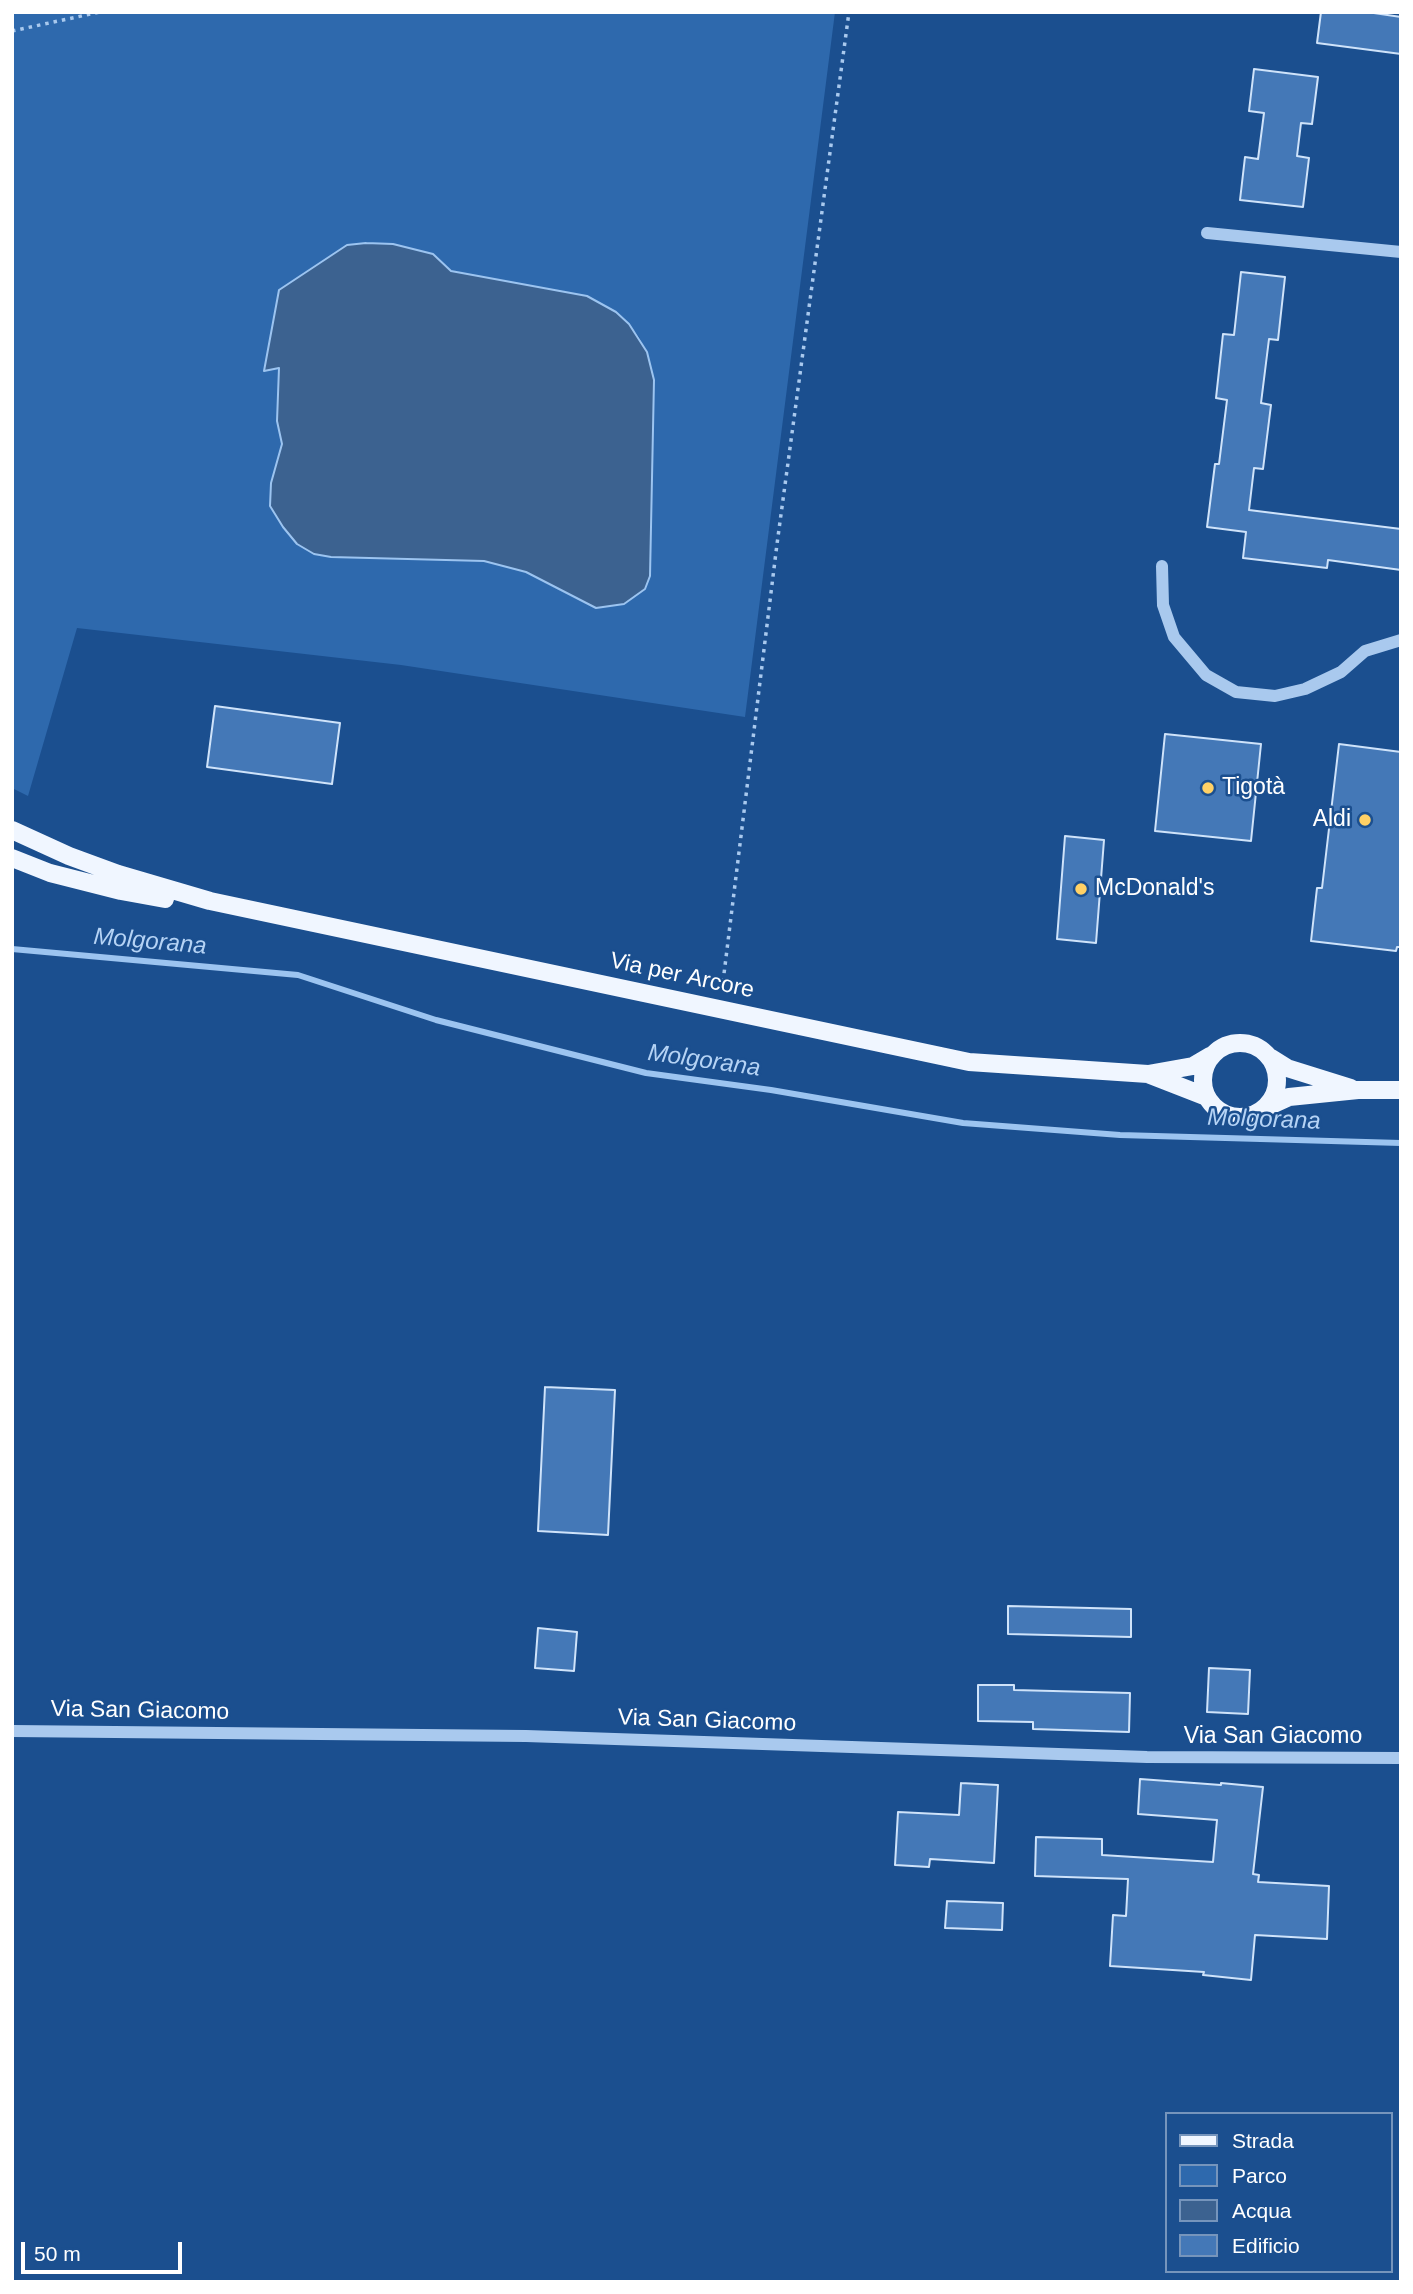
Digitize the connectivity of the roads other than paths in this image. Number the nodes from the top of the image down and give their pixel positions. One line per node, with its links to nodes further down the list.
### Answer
1 (1207, 233): 2 (street)
2 (1401, 252)
3 (1162, 566): 4 (street)
4 (1401, 640)
5 (12, 830): 7 (main road)
6 (12, 858): 7 (main road)
7 (210, 901): 10 (main road, Via per Arcore)
8 (1210, 1056): 9 (main road); 10 (main road, Via per Arcore); 13 (main road)
9 (1271, 1058): 11 (main road); 14 (main road)
10 (1148, 1074): 13 (main road, Via per Arcore)
11 (1358, 1090): 12 (main road); 14 (main road)
12 (1401, 1090)
13 (1207, 1097): 14 (main road)
14 (1267, 1107)
15 (12, 1731): 16 (street, Via San Giacomo)
16 (1401, 1758)

